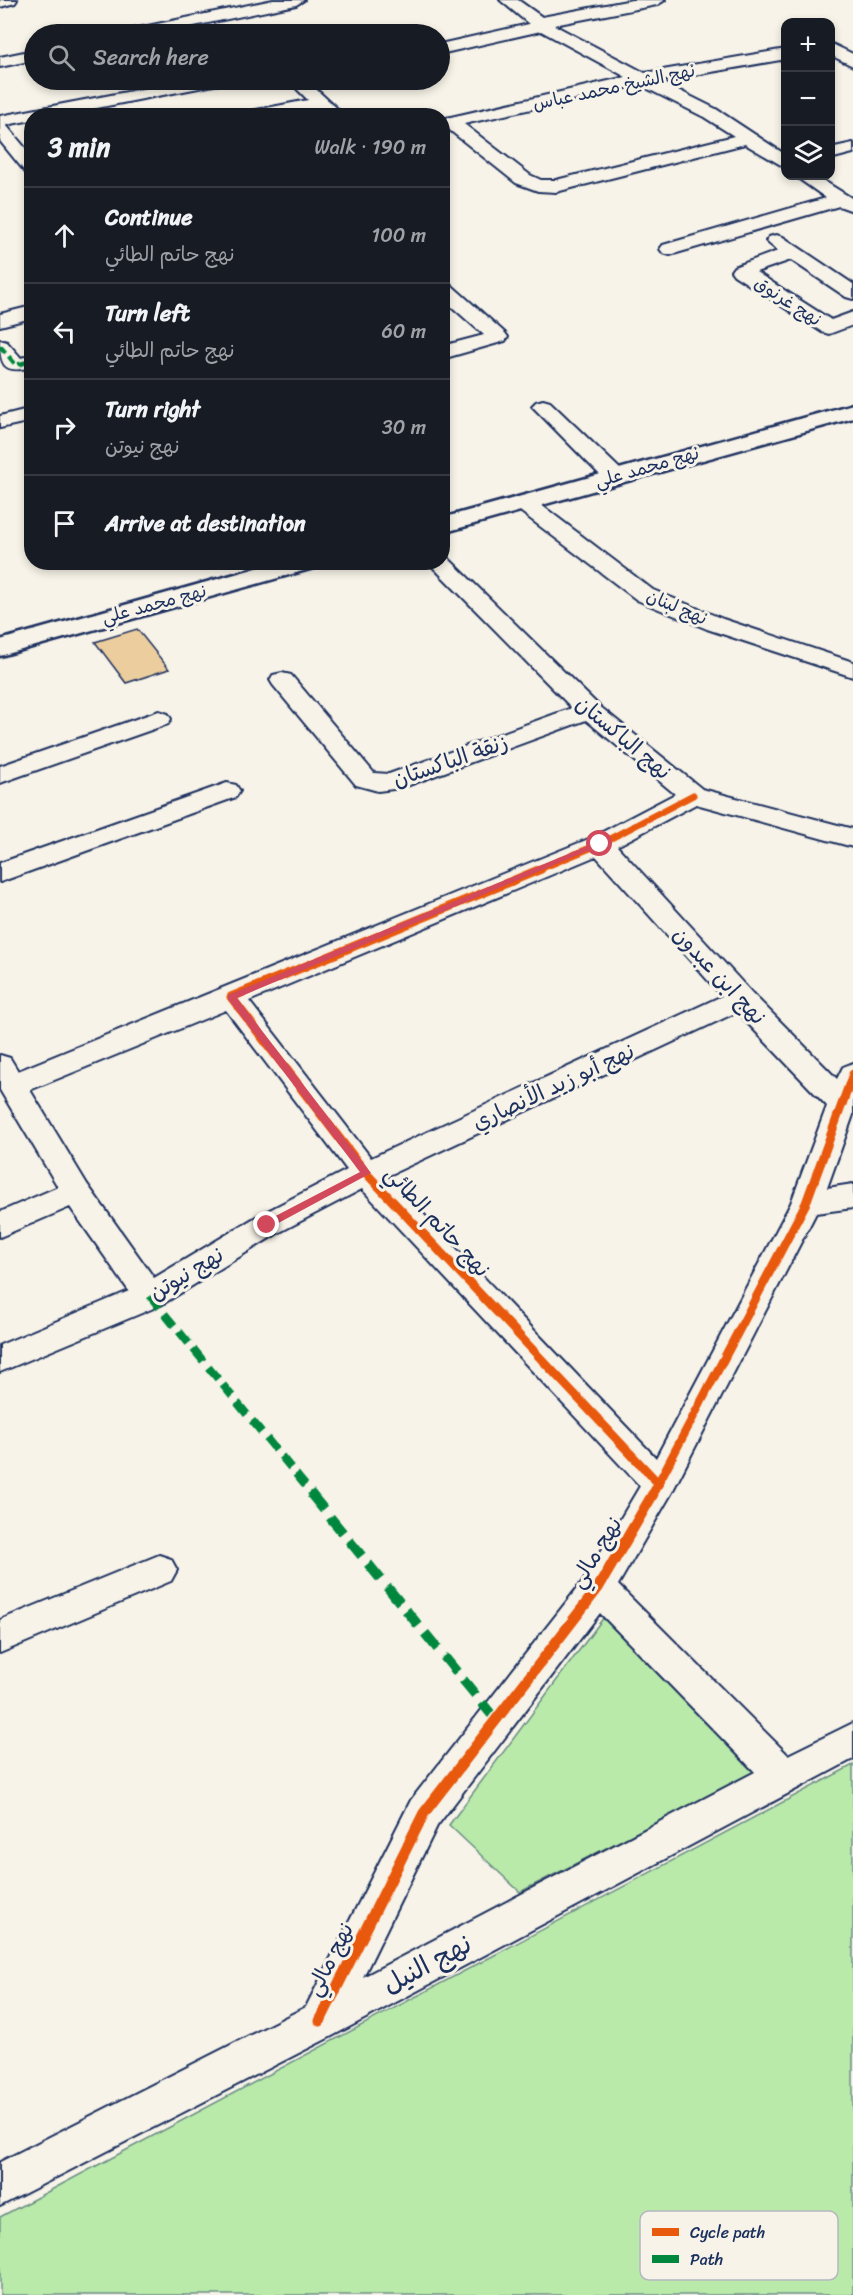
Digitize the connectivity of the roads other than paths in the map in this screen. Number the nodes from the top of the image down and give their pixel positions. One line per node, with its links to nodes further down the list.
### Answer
1 (9, 0): 5 (street)
2 (296, 0): 6 (street)
3 (508, 0): 7 (street)
4 (657, 0): 7 (street)
5 (0, 2)
6 (231, 15): 8 (street); 9 (street)
7 (539, 23): 12 (street); 18 (street)
8 (185, 24)
9 (240, 24)
10 (853, 40): 11 (street)
11 (835, 46)
12 (450, 47)
13 (835, 50): 16 (street)
14 (781, 55): 18 (street, نهج الشيخ محمد عباس)
15 (24, 57): 17 (street)
16 (853, 61)
17 (0, 62)
18 (642, 79): 27 (street, نهج الشيخ محمد عباس); 30 (street)
19 (162, 90): 22 (street)
20 (307, 90): 21 (street)
21 (320, 103): 23 (street); 24 (street)
22 (68, 108)
23 (293, 108)
24 (326, 108)
25 (24, 116): 26 (street)
26 (0, 121)
27 (450, 122)
28 (450, 126): 30 (street)
29 (0, 129): 33 (street)
30 (745, 139): 34 (street)
31 (853, 148): 32 (street)
32 (835, 153)
33 (24, 156)
34 (781, 160)
35 (810, 180): 36 (street)
36 (846, 203): 37 (street)
37 (752, 224): 38 (street); 39 (street, نهج غرنوق)
38 (670, 249)
39 (792, 253): 40 (street, نهج غرنوق); 43 (street, نهج غرنوق)
40 (853, 293)
41 (450, 294): 46 (street)
42 (24, 314): 44 (street)
43 (853, 318)
44 (0, 320)
45 (0, 346): 47 (street)
46 (450, 350)
47 (24, 363)
48 (543, 406): 52 (street)
49 (853, 411): 52 (street, نهج محمد علي)
50 (24, 416): 51 (street)
51 (0, 422)
52 (614, 477): 53 (street, نهج محمد علي)
53 (524, 503): 54 (street, نهج محمد علي); 58 (street, نهج لبنان)
54 (450, 524)
55 (279, 570): 57 (street, نهج محمد علي)
56 (447, 570): 60 (street, نهج الباكستان)
57 (0, 648)
58 (853, 670)
59 (282, 680): 60 (street, زنقة الباكستان)
60 (589, 710): 64 (street, نهج الباكستان)
61 (159, 719): 62 (street)
62 (0, 775)
63 (227, 791): 67 (street)
64 (693, 795): 65 (street, نهج الباكستان); 66 (street)
65 (853, 838)
66 (600, 844): 68 (street); 69 (street, نهج ابن عبدون)
67 (0, 873)
68 (231, 997): 70 (street); 72 (street, نهج حاتم الطائي)
69 (741, 999): 71 (street, نهج ابن عبدون); 72 (street, نهج أبو زيد الأنصاري)
70 (6, 1075): 73 (street)
71 (848, 1088): 75 (street, نهج مالي)
72 (366, 1173): 77 (street, نهج نيوتن); 79 (street, نهج حاتم الطائي)
73 (76, 1192): 76 (street); 77 (street)
74 (853, 1196): 75 (street)
75 (806, 1203): 79 (street, نهج مالي)
76 (0, 1225)
77 (150, 1296): 78 (street, نهج نيوتن)
78 (0, 1359)
79 (658, 1484): 81 (street, نهج مالي)
80 (159, 1570): 82 (street)
81 (598, 1588): 84 (street); 85 (street, نهج مالي)
82 (0, 1637)
83 (853, 1740): 84 (street, نهج النيل)
84 (784, 1776): 85 (street, نهج النيل)
85 (320, 2021): 86 (street, نهج النيل)
86 (0, 2186)

